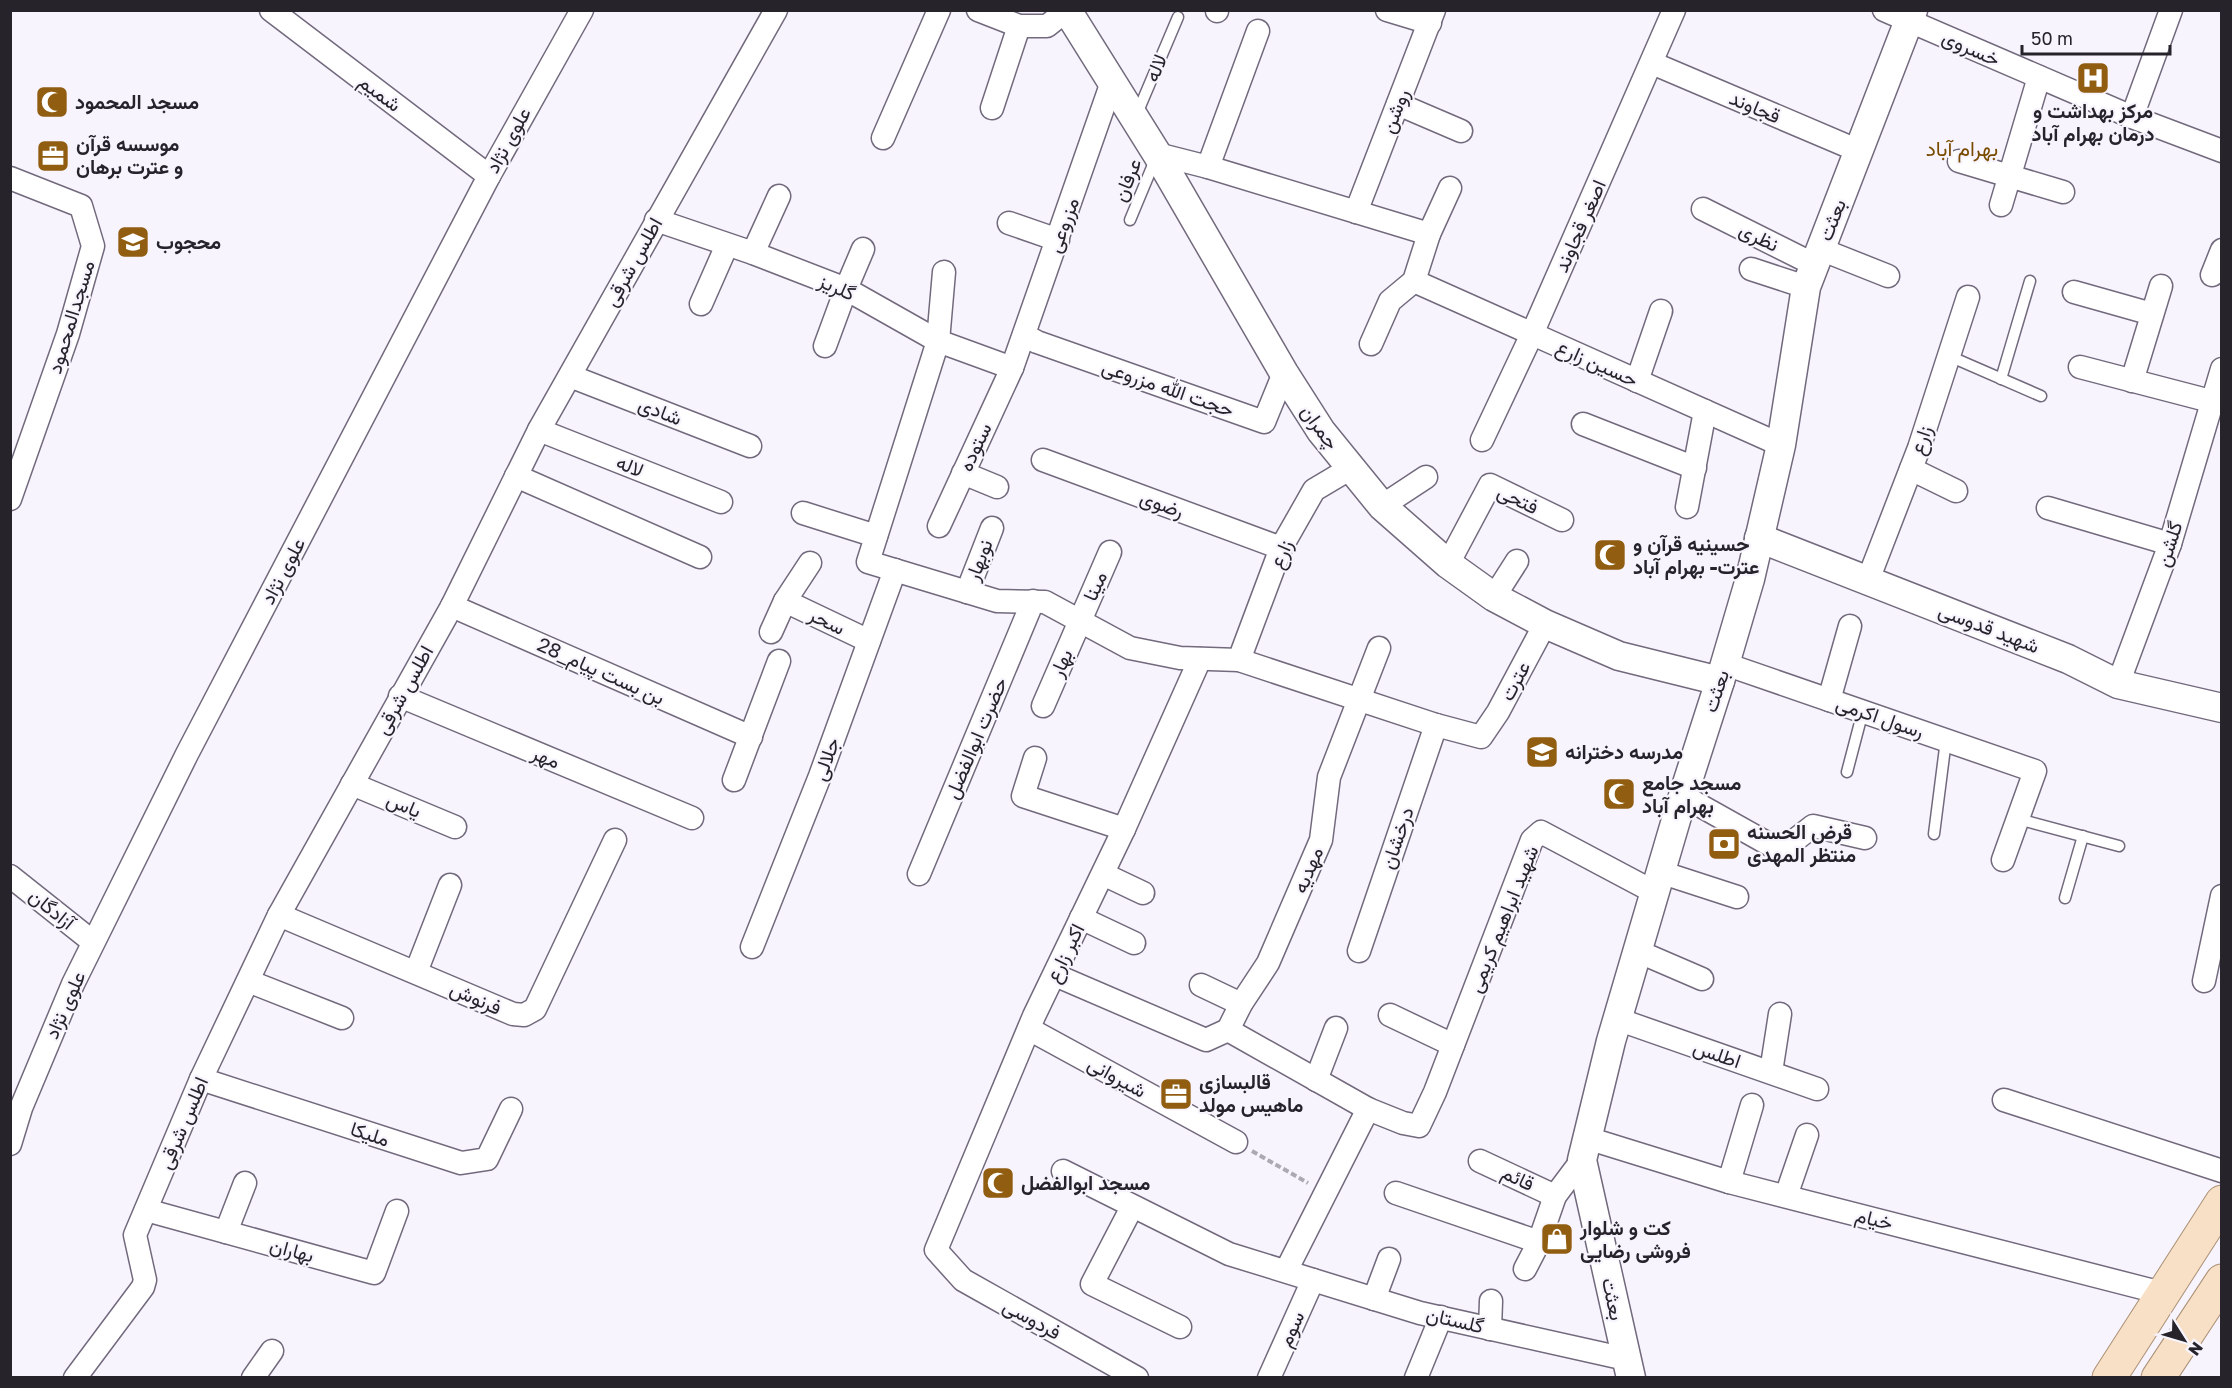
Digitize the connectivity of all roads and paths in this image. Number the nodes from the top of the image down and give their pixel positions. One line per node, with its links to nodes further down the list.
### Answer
1 (271, 10): 29 (street, شمیم)
2 (582, 10): 29 (street, علوی نژاد)
3 (776, 10): 38 (street, اطلس شرقی)
4 (939, 10): 23 (street)
5 (978, 10): 13 (street)
6 (1067, 10): 13 (street); 17 (street, چمران)
7 (1388, 10): 12 (street)
8 (1674, 10): 15 (street, اصغر قجاوند)
9 (2171, 10): 20 (street)
10 (1902, 14): 16 (street, خسروی); 24 (street, بعثت)
11 (1178, 17): 21 (lane, لاله)
12 (1432, 17): 18 (street, روشن)
13 (1019, 26): 19 (street)
14 (1258, 31): 28 (street)
15 (1652, 63): 24 (street, قجاوند); 61 (street, اصغر قجاوند)
16 (2039, 77): 20 (street, خسروی); 30 (street)
17 (1112, 82): 21 (street, چمران); 42 (street, مزروعی)
18 (1398, 104): 22 (street); 37 (street, روشن)
19 (992, 108)
20 (2132, 117): 25 (street, خسروی)
21 (1135, 119): 26 (street, چمران)
22 (1461, 131)
23 (883, 138)
24 (1859, 151): 47 (street, بعثت)
25 (2222, 151)
26 (1157, 154): 28 (street); 39 (lane, عرفان); 70 (street, چمران)
27 (1959, 161): 30 (street)
28 (1208, 167): 37 (street)
29 (489, 176): 163 (street, علوی نژاد)
30 (2010, 177): 33 (street); 35 (street)
31 (10, 178): 92 (street, مسجدالمحمود)
32 (1450, 188): 41 (street)
33 (2063, 192)
34 (779, 196): 46 (street)
35 (2001, 205)
36 (1703, 209): 47 (street, نظری)
37 (1356, 212): 41 (street)
38 (656, 220): 43 (street, گلریز); 71 (street, اطلس شرقی)
39 (1130, 220)
40 (1009, 223): 42 (street)
41 (1429, 234): 52 (street)
42 (1058, 240): 62 (street, مزروعی)
43 (727, 245): 46 (street, گلریز); 58 (street)
44 (863, 249): 55 (street)
45 (2222, 250): 50 (street)
46 (753, 253): 55 (street, گلریز)
47 (1814, 267): 48 (street); 51 (street); 81 (street, بعثت)
48 (1751, 269)
49 (944, 272): 63 (street)
50 (2212, 275)
51 (1888, 276)
52 (1414, 281): 61 (street, حسین زارع); 64 (street)
53 (2030, 281): 72 (lane)
54 (2161, 286): 60 (street)
55 (846, 289): 63 (street, گلریز); 65 (street)
56 (2074, 292): 60 (street)
57 (1968, 297): 66 (street, زارع)
58 (701, 304)
59 (1661, 311): 73 (street)
60 (2152, 314): 74 (street)
61 (1532, 334): 73 (street, حسین زارع); 80 (street, اصغر قجاوند)
62 (1024, 335): 68 (street, مزروعی); 70 (street, حجت الله مزروعی)
63 (939, 341): 68 (street, گلریز); 101 (street)
64 (1371, 344)
65 (825, 346)
66 (1949, 356): 72 (lane); 86 (street, زارع)
67 (2080, 367): 74 (street)
68 (1012, 368): 87 (street, ستوده)
69 (2222, 369): 76 (street, گلشن)
70 (1284, 373): 84 (street, چمران)
71 (570, 376): 79 (street, اطلس شرقی); 82 (street, شادی)
72 (2001, 379): 75 (lane)
73 (1637, 381): 77 (street, حسین زارع)
74 (2132, 381): 76 (street)
75 (2041, 396)
76 (2217, 403): 103 (street, گلشن)
77 (1705, 411): 81 (street, حسین زارع); 85 (street)
78 (1583, 424): 85 (street)
79 (539, 430): 88 (street, اطلس شرقی); 93 (street, لاله)
80 (1482, 440)
81 (1780, 445): 102 (street, بعثت)
82 (750, 446)
83 (1043, 460): 104 (street, رضوی)
84 (1351, 468): 94 (street, چمران); 104 (street, زارع)
85 (1695, 468): 95 (street)
86 (1911, 470): 91 (street); 111 (street, زارع)
87 (963, 474): 90 (street); 99 (street, ستوده)
88 (516, 476): 106 (street); 116 (street, اطلس شرقی)
89 (1426, 477): 94 (street)
90 (997, 487)
91 (1956, 491)
92 (10, 499)
93 (721, 502)
94 (1382, 506): 109 (street, چمران)
95 (1687, 507)
96 (2048, 508): 103 (street)
97 (804, 513): 101 (street)
98 (1562, 520): 109 (street, فتحی)
99 (939, 526)
100 (992, 528): 112 (street, نوبهار)
101 (876, 536): 110 (street)
102 (1759, 538): 111 (street, شهید قدوسی); 126 (street, بعثت)
103 (2170, 544): 127 (street, گلشن)
104 (1281, 548): 124 (street, زارع)
105 (1110, 552): 117 (street, مینا)
106 (700, 556)
107 (1517, 561): 113 (street)
108 (810, 563): 114 (street)
109 (1448, 564): 113 (street, چمران)
110 (895, 570): 112 (street); 121 (street, جلالی)
111 (1868, 580): 127 (street, شهید قدوسی)
112 (967, 592): 115 (street)
113 (1494, 597): 118 (street, چمران)
114 (785, 601): 120 (street); 121 (street, سحر)
115 (1033, 602): 117 (street); 152 (street, حضرت ابوالفضل)
116 (452, 606): 128 (street, اطلس شرقی); 135 (street, بن بست پیام_28)
117 (1080, 621): 123 (street); 131 (street, بهار)
118 (1545, 624): 126 (street, چمران); 134 (street, عترت)
119 (1850, 626): 130 (street)
120 (771, 632)
121 (869, 641): 165 (street, جلالی)
122 (1379, 648): 129 (street, مهدیه)
123 (1200, 659): 124 (street); 145 (street, اکبر زارع)
124 (1239, 660): 129 (street)
125 (779, 662): 135 (street)
126 (1722, 673): 130 (street, رسول اکرمی); 141 (street, بعثت)
127 (2118, 684): 132 (street, شهید قدوسی)
128 (400, 696): 140 (street, اطلس شرقی); 142 (street, مهر)
129 (1360, 700): 134 (street); 174 (street, مهدیه)
130 (1829, 700): 133 (street, رسول اکرمی)
131 (1043, 706)
132 (2222, 708)
133 (1863, 711): 136 (street, رسول اکرمی); 138 (lane)
134 (1436, 725): 166 (street, درخشان)
135 (751, 737): 139 (street)
136 (1946, 740): 143 (street, رسول اکرمی); 146 (lane)
137 (1035, 758): 145 (street)
138 (1847, 772)
139 (734, 780)
140 (352, 784): 144 (street, یاس); 161 (street, اطلس شرقی)
141 (1683, 796): 148 (street); 155 (street, بعثت)
142 (692, 818)
143 (2018, 819): 147 (lane); 151 (street)
144 (455, 827)
145 (1124, 829): 153 (street, اکبر زارع)
146 (1934, 834)
147 (2083, 836): 150 (lane); 160 (lane)
148 (1864, 837)
149 (615, 840): 168 (street, فرنوش)
150 (2119, 846)
151 (2003, 860)
152 (919, 874)
153 (1103, 874): 157 (street); 162 (street, اکبر زارع)
154 (10, 876): 163 (street, آزادگان)
155 (1657, 882): 159 (street); 167 (street, بعثت); 182 (street, شهید ابراهیم کریمی)
156 (450, 885): 168 (street)
157 (1143, 893)
158 (2222, 896): 172 (street)
159 (1737, 897)
160 (2065, 898)
161 (279, 915): 168 (street, فرنوش); 171 (street, اطلس شرقی)
162 (1082, 918): 164 (street); 169 (street, اکبر زارع)
163 (93, 942): 193 (street, علوی نژاد)
164 (1134, 943)
165 (752, 946)
166 (1359, 951)
167 (1637, 951): 170 (street); 178 (street, بعثت)
168 (417, 972)
169 (1054, 975): 179 (street, اکبر زارع); 181 (street)
170 (1702, 979)
171 (248, 981): 177 (street); 184 (street, اطلس شرقی)
172 (2204, 981)
173 (1201, 985): 174 (street)
174 (1240, 1004): 181 (street, مهدیه)
175 (1780, 1014): 183 (street)
176 (1390, 1015): 182 (street)
177 (342, 1018)
178 (1617, 1019): 183 (street, اطلس); 194 (street, بعثت)
179 (1029, 1029): 192 (street, شیروانی); 210 (street, اکبر زارع)
180 (1336, 1029): 185 (street)
181 (1228, 1030): 185 (street)
182 (1454, 1045): 189 (street, شهید ابراهیم کریمی)
183 (1771, 1072): 186 (street, اطلس)
184 (201, 1079): 190 (street, ملیکا); 206 (street, اطلس شرقی)
185 (1316, 1080): 189 (street)
186 (1817, 1089)
187 (2004, 1100): 197 (street)
188 (1752, 1105): 199 (street)
189 (1368, 1108): 200 (street)
190 (511, 1109)
191 (1807, 1135): 203 (street)
192 (1236, 1142): 200 (path)
193 (10, 1144)
194 (1585, 1149): 199 (street, خیام); 202 (street); 223 (street, بعثت)
195 (1480, 1161): 202 (street, قائم)
196 (1063, 1171): 205 (street, گلستان)
197 (2222, 1171)
198 (245, 1182): 208 (street)
199 (1729, 1182): 203 (street, خیام)
200 (1326, 1193): 213 (street)
201 (1396, 1193): 209 (street)
202 (1556, 1196): 209 (street)
203 (1786, 1196): 216 (street, خیام)
204 (2222, 1202): 216 (main road)
205 (1132, 1207): 213 (street, گلستان); 220 (street)
206 (146, 1210): 208 (street, بهاران); 225 (street, اطلس شرقی)
207 (397, 1211): 208 (street, بهاران)
208 (226, 1232)
209 (1539, 1242): 212 (street)
210 (936, 1250): 224 (street, فردوسی)
211 (1389, 1260): 217 (street)
212 (1525, 1269)
213 (1286, 1271): 214 (street, گلستان)
214 (1313, 1280): 217 (street, گلستان); 228 (street, سوم)
215 (2218, 1292): 231 (main road)
216 (2162, 1293): 230 (main road)
217 (1374, 1299): 219 (street, گلستان)
218 (1491, 1301): 221 (street)
219 (1441, 1317): 221 (street, گلستان); 229 (street)
220 (1180, 1327)
221 (1490, 1329): 223 (street, گلستان)
222 (272, 1351): 226 (street)
223 (1628, 1368)
224 (1098, 1369): 227 (street, فردوسی)
225 (75, 1377)
226 (253, 1377)
227 (1137, 1377)
228 (1269, 1377)
229 (1416, 1377)
230 (2109, 1377)
231 (2158, 1377)

